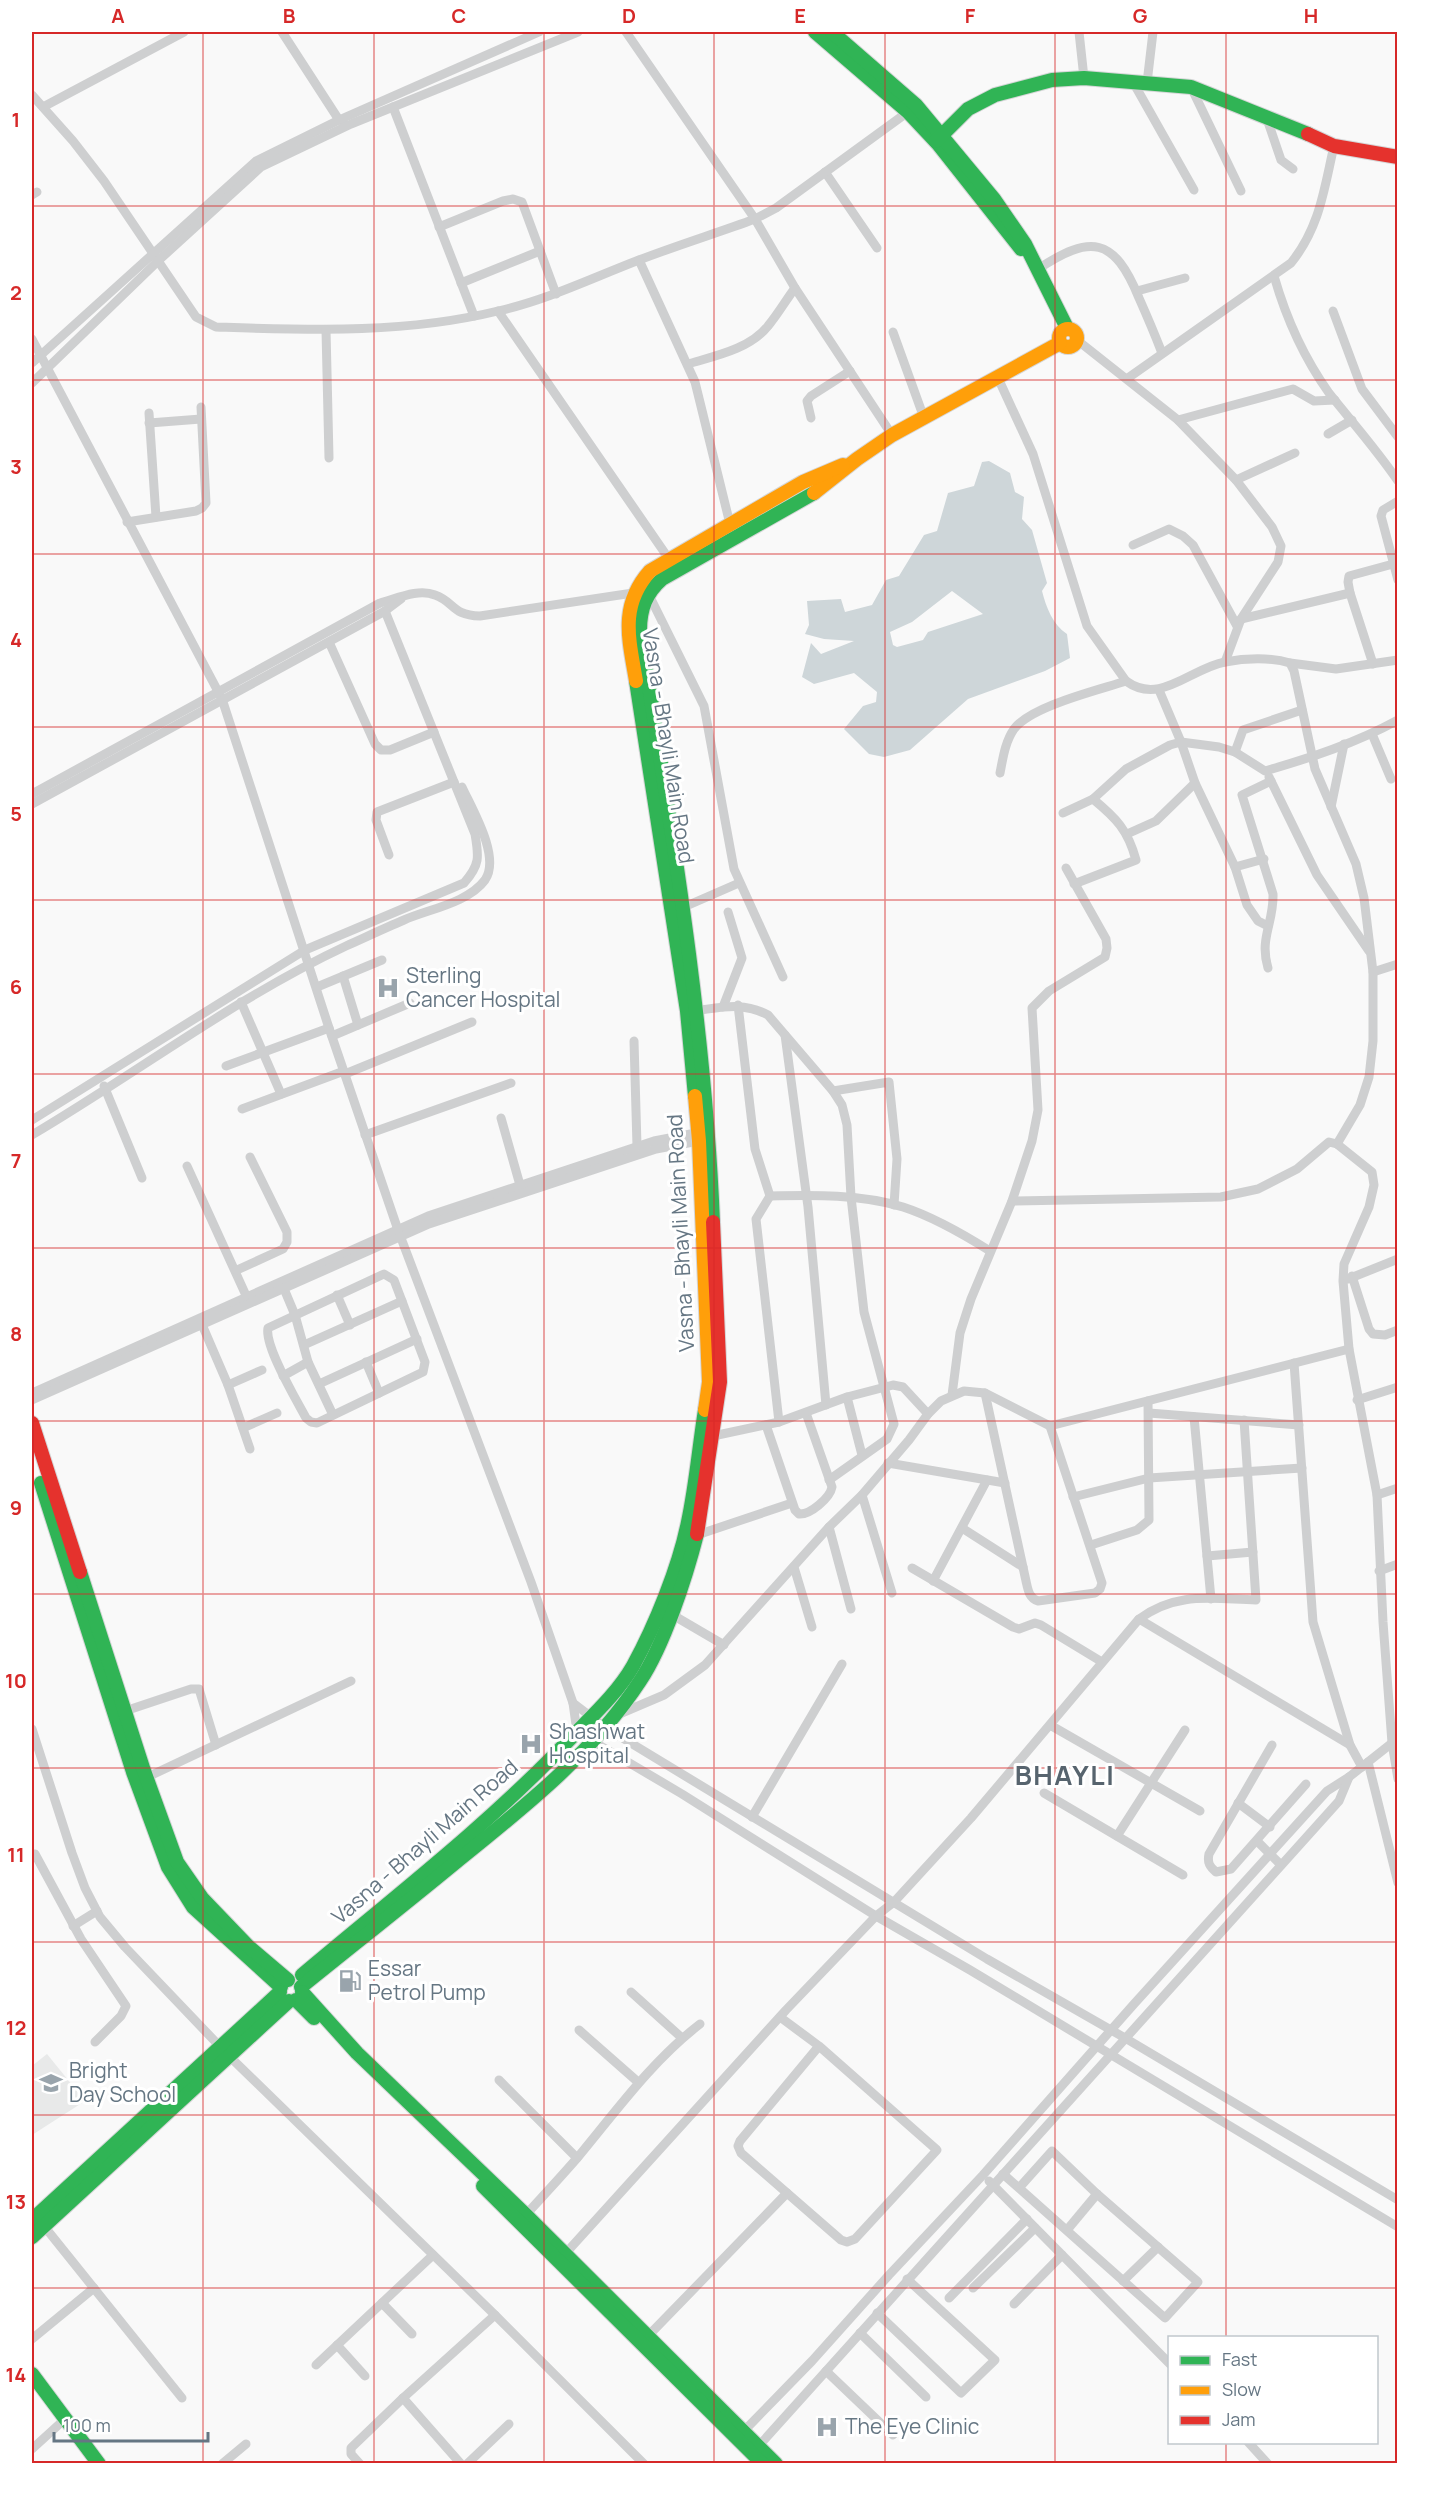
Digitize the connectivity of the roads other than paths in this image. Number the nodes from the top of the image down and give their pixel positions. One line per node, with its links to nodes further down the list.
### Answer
1 (184, 32): 14 (street)
2 (282, 32): 18 (street)
3 (539, 32): 18 (street)
4 (578, 32): 15 (street)
5 (626, 32): 27 (street)
6 (815, 32): 16 (main road)
7 (832, 32): 16 (main road)
8 (1079, 32): 10 (street)
9 (1153, 32): 11 (street)
10 (1084, 78): 11 (main road); 20 (main road)
11 (1140, 82): 12 (main road); 25 (street)
12 (1191, 87): 17 (main road); 26 (street)
13 (32, 95): 14 (street)
14 (44, 107): 31 (street)
15 (393, 107): 19 (street); 28 (street)
16 (912, 109): 20 (main road); 24 (street)
17 (1266, 116): 21 (main road); 23 (street)
18 (339, 120): 19 (street); 31 (street)
19 (351, 124): 33 (street)
20 (939, 138): 34 (main road)
21 (1334, 146): 22 (main road); 35 (street)
22 (1398, 157)
23 (1293, 168)
24 (825, 172): 27 (street); 29 (street)
25 (1194, 190)
26 (1241, 191)
27 (756, 219): 32 (street); 38 (street)
28 (440, 227): 30 (street); 37 (street)
29 (877, 248)
30 (540, 251): 37 (street); 40 (street)
31 (152, 253): 33 (street); 51 (street)
32 (639, 260): 40 (street); 53 (street)
33 (158, 261): 45 (street); 54 (street)
34 (1037, 266): 39 (street); 44 (main road)
35 (1274, 276): 50 (street); 59 (street)
36 (1185, 278): 39 (street)
37 (461, 283): 43 (street)
38 (795, 288): 53 (street); 55 (street)
39 (1137, 291): 50 (street)
40 (556, 294): 41 (street)
41 (498, 311): 43 (street); 79 (street)
42 (1333, 311): 68 (street)
43 (474, 316): 45 (street)
44 (1066, 328): 48 (main road); 49 (main road)
45 (326, 330): 70 (street)
46 (893, 332): 62 (street)
47 (32, 339): 51 (street)
48 (1077, 340): 49 (main road); 57 (street)
49 (1060, 343): 56 (main road, Vasna - Bhayli Main Road)
50 (1162, 353): 57 (street)
51 (40, 355): 52 (street); 54 (street)
52 (32, 363)
53 (688, 364): 77 (street)
54 (47, 368): 58 (street); 76 (street)
55 (850, 371): 61 (street); 67 (street)
56 (998, 378): 62 (main road, Vasna - Bhayli Main Road); 93 (street)
57 (1128, 378): 64 (street)
58 (32, 383)
59 (1335, 400): 64 (street); 65 (street)
60 (201, 406): 63 (street)
61 (811, 418)
62 (924, 418): 67 (main road, Vasna - Bhayli Main Road)
63 (201, 419): 75 (street); 75 (street)
64 (1178, 420): 72 (street)
65 (1352, 420): 66 (street); 73 (street)
66 (1328, 434)
67 (892, 435): 71 (main road, Vasna - Bhayli Main Road)
68 (1398, 437)
69 (1294, 453): 72 (street)
70 (329, 458)
71 (857, 459): 77 (main road, Vasna - Bhayli Main Road); 84 (main road, Vasna - Bhayli Main Road)
72 (1236, 480): 87 (street)
73 (1398, 481)
74 (1398, 501): 80 (street)
75 (156, 517): 76 (street)
76 (127, 522): 95 (street)
77 (730, 524): 79 (main road, Vasna - Bhayli Main Road)
78 (1133, 545): 87 (street)
79 (669, 559): 83 (main road, Vasna - Bhayli Main Road)
80 (1393, 564): 81 (street); 82 (street)
81 (1398, 580)
82 (1350, 592): 87 (street); 92 (street)
83 (633, 593): 84 (street); 85 (street); 140 (main road, Vasna - Bhayli Main Road)
84 (648, 593): 121 (street); 123 (main road, Vasna - Bhayli Main Road)
85 (405, 596): 86 (street); 95 (street)
86 (385, 611): 88 (street); 96 (street)
87 (1239, 622): 90 (street)
88 (329, 642): 95 (street); 99 (street)
89 (1398, 660): 92 (street)
90 (1225, 662): 91 (street); 94 (street)
91 (1290, 663): 92 (street); 97 (street)
92 (1373, 664)
93 (1126, 681): 94 (street); 106 (street)
94 (1159, 690): 101 (street)
95 (220, 695): 111 (street); 113 (street); 126 (street)
96 (424, 709): 99 (street); 129 (street)
97 (1302, 710): 103 (street); 104 (street)
98 (1398, 720): 100 (street)
99 (434, 732): 109 (street)
100 (1372, 734): 102 (street); 107 (street)
101 (1181, 742): 103 (street); 110 (street); 112 (street)
102 (1344, 744): 104 (street); 114 (street)
103 (1235, 752): 105 (street)
104 (1312, 757): 105 (street); 114 (street)
105 (1265, 771): 108 (street)
106 (1000, 773)
107 (1391, 780)
108 (1271, 781): 118 (street); 127 (street)
109 (453, 782): 117 (street); 126 (street)
110 (1195, 783): 116 (street); 119 (street)
111 (32, 794)
112 (1093, 799): 115 (street); 116 (street)
113 (32, 804)
114 (1331, 807): 127 (street)
115 (1063, 813)
116 (1127, 834): 122 (street)
117 (389, 855)
118 (1264, 859): 119 (street); 125 (street)
119 (1235, 867): 125 (street)
120 (1066, 868): 122 (street)
121 (739, 883): 123 (street); 134 (street)
122 (1074, 884): 169 (street)
123 (684, 907): 140 (main road, Vasna - Bhayli Main Road)
124 (728, 912): 139 (street)
125 (1268, 926): 131 (street)
126 (305, 950): 129 (street); 149 (street)
127 (1371, 953): 132 (street)
128 (382, 960): 133 (street)
129 (309, 963): 135 (street); 136 (street)
130 (1398, 964): 132 (street)
131 (1268, 968)
132 (1373, 972): 160 (street)
133 (343, 976): 135 (street); 142 (street)
134 (783, 976)
135 (317, 987): 143 (street)
136 (241, 1002): 146 (street); 151 (street)
137 (410, 1003): 142 (street)
138 (738, 1005): 139 (street); 144 (street); 167 (street)
139 (723, 1006): 140 (street)
140 (692, 1011): 159 (main road, Vasna - Bhayli Main Road)
141 (472, 1022): 148 (street)
142 (358, 1025): 143 (street)
143 (330, 1032): 146 (street); 148 (street)
144 (785, 1034): 152 (street); 166 (street)
145 (634, 1041): 161 (street)
146 (263, 1053): 147 (street); 153 (street)
147 (226, 1066)
148 (344, 1073): 153 (street); 158 (street)
149 (101, 1078): 151 (street); 156 (street)
150 (511, 1083): 158 (street)
151 (106, 1089): 157 (street); 164 (street)
152 (833, 1091): 168 (street); 170 (street)
153 (281, 1094): 154 (street)
154 (242, 1109)
155 (501, 1118): 165 (street)
156 (32, 1120)
157 (32, 1135)
158 (365, 1135): 171 (street)
159 (704, 1136): 161 (street); 171 (street); 219 (main road, Vasna - Bhayli Main Road); 261 (main road, Vasna - Bhayli Main Road)
160 (1337, 1144): 169 (street); 176 (street)
161 (637, 1146): 165 (street)
162 (250, 1157): 174 (street)
163 (187, 1166): 174 (street)
164 (142, 1178)
165 (520, 1185): 171 (street)
166 (806, 1195): 167 (street); 168 (street); 205 (street)
167 (770, 1196): 213 (street)
168 (851, 1197): 170 (street); 195 (street)
169 (1012, 1201): 172 (street)
170 (894, 1205): 172 (street)
171 (400, 1234): 177 (street); 258 (street)
172 (990, 1251): 200 (street)
173 (1398, 1259): 175 (street)
174 (237, 1270): 179 (street)
175 (1352, 1276): 176 (street); 184 (street)
176 (1343, 1281): 187 (street)
177 (282, 1285): 179 (street); 181 (street)
178 (337, 1295): 180 (street); 181 (street); 183 (street)
179 (249, 1300): 182 (street)
180 (402, 1301): 183 (street); 185 (street)
181 (295, 1314): 186 (street); 192 (street)
182 (201, 1321): 194 (street); 197 (street); 202 (street)
183 (350, 1325): 186 (street)
184 (1398, 1330)
185 (417, 1339): 189 (street); 198 (street)
186 (304, 1346): 188 (street)
187 (1349, 1349): 190 (street); 203 (street)
188 (308, 1362): 192 (street); 193 (street)
189 (366, 1362): 193 (street); 198 (street)
190 (1294, 1363): 204 (street); 216 (street)
191 (261, 1370): 194 (street)
192 (283, 1376): 210 (street)
193 (318, 1384): 210 (street)
194 (228, 1385): 218 (street)
195 (885, 1387): 201 (street); 209 (street); 222 (street)
196 (1398, 1387): 203 (street)
197 (32, 1393)
198 (379, 1393): 210 (street)
199 (985, 1393): 200 (street); 217 (street); 230 (street)
200 (952, 1395): 209 (street)
201 (847, 1397): 205 (street); 222 (street)
202 (32, 1400)
203 (1357, 1400): 233 (street)
204 (1148, 1401): 208 (street); 217 (street)
205 (826, 1406): 207 (street)
206 (277, 1413): 218 (street)
207 (806, 1413): 213 (street); 228 (street)
208 (1149, 1413): 211 (street); 227 (street)
209 (928, 1414): 223 (street)
210 (333, 1415)
211 (1194, 1417): 212 (street); 226 (street)
212 (1244, 1420): 216 (street); 225 (street)
213 (779, 1422): 215 (street)
214 (32, 1423): 259 (main road)
215 (766, 1425): 219 (street); 235 (street)
216 (1299, 1425): 224 (street)
217 (1050, 1426): 234 (street)
218 (243, 1428): 220 (street)
219 (713, 1436): 238 (main road, Vasna - Bhayli Main Road)
220 (250, 1449)
221 (32, 1452): 277 (main road)
222 (862, 1455): 228 (street)
223 (888, 1463): 229 (street); 232 (street)
224 (1302, 1468): 225 (street); 272 (street)
225 (1247, 1470): 226 (street); 240 (street)
226 (1200, 1474): 227 (street); 241 (street)
227 (1149, 1478): 234 (street); 239 (street)
228 (830, 1480): 235 (street)
229 (987, 1480): 230 (street); 237 (street)
230 (1005, 1483): 244 (street)
231 (1398, 1488): 233 (street)
232 (862, 1495): 236 (street); 248 (street)
233 (1377, 1495): 246 (street)
234 (1073, 1497): 239 (street)
235 (792, 1503): 238 (street)
236 (829, 1527): 243 (street); 250 (street)
237 (962, 1528): 244 (street); 247 (street)
238 (697, 1535): 251 (main road, Vasna - Bhayli Main Road)
239 (1091, 1545): 244 (street)
240 (1253, 1552): 241 (street); 249 (street)
241 (1207, 1556): 249 (street)
242 (1398, 1564): 246 (street)
243 (794, 1567): 253 (street); 254 (street)
244 (1023, 1567)
245 (912, 1569): 247 (street)
246 (1379, 1571): 262 (street)
247 (933, 1581): 255 (street)
248 (892, 1593)
249 (1210, 1599): 252 (street)
250 (851, 1609)
251 (671, 1614): 254 (street); 260 (main road, Vasna - Bhayli Main Road)
252 (1139, 1620): 255 (street); 272 (street)
253 (812, 1627)
254 (724, 1645): 260 (street)
255 (1102, 1662): 263 (street)
256 (842, 1664): 283 (street)
257 (351, 1681): 270 (street)
258 (573, 1703): 261 (street); 267 (street)
259 (125, 1711): 270 (street); 277 (main road)
260 (615, 1716): 264 (main road, Vasna - Bhayli Main Road)
261 (591, 1718): 264 (street); 267 (main road, Vasna - Bhayli Main Road)
262 (1394, 1722): 269 (street)
263 (1050, 1725): 278 (street); 292 (street)
264 (606, 1728): 268 (main road, Vasna - Bhayli Main Road); 283 (street)
265 (32, 1729): 293 (street)
266 (1185, 1730): 278 (street)
267 (577, 1732): 268 (street); 296 (main road, Vasna - Bhayli Main Road)
268 (592, 1741): 294 (street); 296 (main road, Vasna - Bhayli Main Road)
269 (1392, 1743): 273 (street); 274 (street)
270 (216, 1745): 277 (street)
271 (1272, 1745): 281 (street)
272 (1350, 1745): 274 (street)
273 (1396, 1761): 276 (street)
274 (1365, 1765): 275 (street); 291 (street)
275 (1349, 1777): 288 (street); 289 (street)
276 (1398, 1779)
277 (141, 1780): 296 (main road)
278 (1151, 1783): 282 (street); 285 (street)
279 (1306, 1784): 284 (street)
280 (1044, 1793): 285 (street)
281 (1238, 1803): 284 (street); 286 (street)
282 (1200, 1811)
283 (752, 1817): 292 (street)
284 (1270, 1827): 286 (street)
285 (1117, 1836): 290 (street)
286 (1257, 1841): 288 (street)
287 (32, 1854): 295 (street)
288 (1269, 1854): 289 (street); 301 (street)
289 (1281, 1865): 303 (street)
290 (1183, 1875)
291 (1398, 1883)
292 (894, 1902): 294 (street); 301 (street)
293 (97, 1911): 295 (street); 307 (street)
294 (876, 1916): 298 (street); 306 (street)
295 (74, 1926): 304 (street)
296 (292, 1990): 307 (main road, Vasna - Bhayli Main Road); 319 (main road)
297 (631, 1992): 302 (street)
298 (780, 2017): 305 (street); 327 (street)
299 (700, 2024): 302 (street)
300 (579, 2030): 310 (street)
301 (1111, 2030): 303 (street); 306 (street)
302 (682, 2038): 310 (street)
303 (1125, 2038): 308 (street); 318 (street)
304 (95, 2042)
305 (819, 2046): 316 (street); 316 (street)
306 (1096, 2046): 308 (street); 313 (street)
307 (225, 2052): 321 (main road, Vasna - Bhayli Main Road); 329 (street)
308 (1111, 2054): 312 (street); 322 (street)
309 (499, 2080): 311 (street)
310 (638, 2082): 311 (street)
311 (577, 2158): 319 (street)
312 (1003, 2174): 314 (street); 315 (street)
313 (983, 2175): 314 (street); 355 (street)
314 (993, 2186): 320 (street); 330 (street)
315 (1019, 2188): 317 (street); 324 (street)
316 (787, 2193): 341 (street)
317 (1097, 2194): 324 (street); 326 (street)
318 (1398, 2200)
319 (522, 2218): 327 (main road); 355 (main road)
320 (1027, 2219): 323 (street); 334 (street)
321 (38, 2223): 325 (main road, Vasna - Bhayli Main Road); 332 (street)
322 (1398, 2227)
323 (1035, 2228): 328 (street); 333 (street)
324 (1067, 2230): 331 (street)
325 (32, 2237)
326 (1158, 2247): 331 (street); 331 (street)
327 (565, 2253): 341 (main road)
328 (1062, 2254): 336 (street); 344 (street)
329 (434, 2255): 335 (street); 338 (street)
330 (907, 2279): 337 (street); 337 (street)
331 (1123, 2281)
332 (94, 2288): 342 (street); 352 (street)
333 (974, 2288)
334 (949, 2298)
335 (382, 2303): 340 (street); 343 (street)
336 (1014, 2304)
337 (877, 2313): 339 (street)
338 (495, 2314): 350 (street); 367 (street)
339 (860, 2333): 346 (street); 351 (street)
340 (412, 2334)
341 (648, 2337): 355 (main road)
342 (32, 2339)
343 (337, 2345): 345 (street); 348 (street)
344 (1168, 2362)
345 (316, 2365)
346 (826, 2371): 356 (street); 360 (street)
347 (32, 2374): 353 (main road)
348 (365, 2376)
349 (32, 2387): 353 (main road)
350 (403, 2397): 364 (street); 365 (street)
351 (926, 2397)
352 (182, 2398)
353 (62, 2421): 359 (street); 361 (main road); 362 (main road)
354 (509, 2424): 366 (street)
355 (740, 2435): 360 (main road)
356 (893, 2435)
357 (246, 2444): 363 (street)
358 (1250, 2444): 370 (street)
359 (32, 2449)
360 (755, 2449): 368 (main road); 369 (main road)
361 (91, 2463)
362 (99, 2463)
363 (222, 2463)
364 (360, 2463)
365 (461, 2463)
366 (467, 2463)
367 (644, 2463)
368 (763, 2463)
369 (776, 2463)
370 (1268, 2463)

